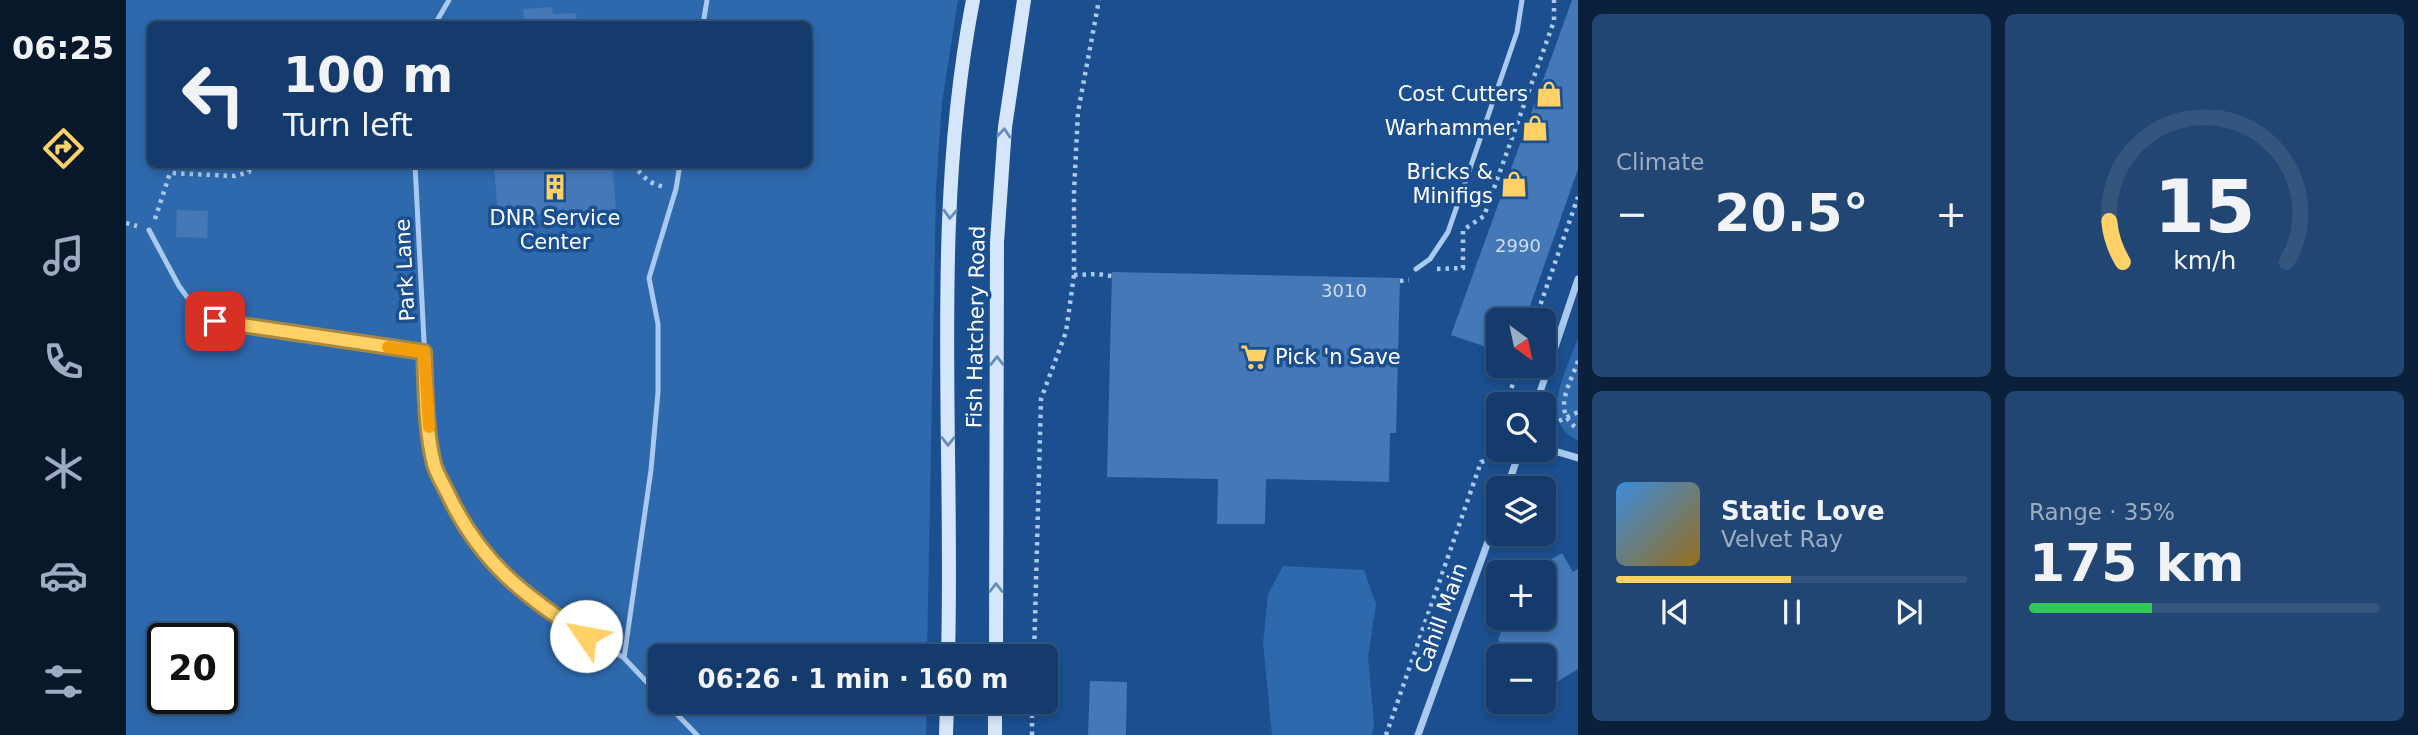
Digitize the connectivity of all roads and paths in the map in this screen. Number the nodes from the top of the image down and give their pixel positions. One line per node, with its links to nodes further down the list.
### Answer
1 (449, 0): 8 (lane)
2 (707, 0): 9 (lane)
3 (972, 0): 37 (main road, Fish Hatchery Road, one-way to 37)
4 (1024, 0): 38 (main road, Fish Hatchery Road, one-way to 4)
5 (1099, 0): 20 (path)
6 (1522, 0): 18 (lane)
7 (1555, 0): 19 (path)
8 (437, 21)
9 (704, 21)
10 (250, 168): 17 (path)
11 (415, 168): 26 (lane, Park Lane)
12 (637, 168): 14 (path)
13 (679, 168): 14 (lane)
14 (676, 188): 40 (lane)
15 (1578, 197): 25 (path)
16 (126, 223): 17 (path)
17 (149, 230): 26 (lane)
18 (1416, 270)
19 (1429, 273)
20 (1074, 275): 21 (path); 39 (path)
21 (1111, 276)
22 (1412, 279): 24 (path)
23 (1578, 279): 28 (street)
24 (1400, 281)
25 (1539, 308)
26 (424, 352): 40 (lane, Park Lane)
27 (1578, 361): 30 (path)
28 (1540, 392)
29 (1578, 412): 30 (path)
30 (1566, 417): 31 (path); 32 (path)
31 (1559, 421)
32 (1578, 429)
33 (1556, 452): 34 (street)
34 (1578, 458)
35 (1486, 461): 50 (path)
36 (1486, 546): 51 (street, Cahill Main)
37 (948, 644)
38 (996, 644)
39 (1034, 644)
40 (624, 658): 41 (lane, Park Lane)
41 (648, 683)
42 (677, 714): 46 (lane)
43 (947, 714): 47 (main road)
44 (995, 714): 48 (main road)
45 (1032, 714): 49 (path)
46 (697, 735)
47 (946, 735)
48 (995, 735)
49 (1032, 735)
50 (1386, 735)
51 (1418, 735)

